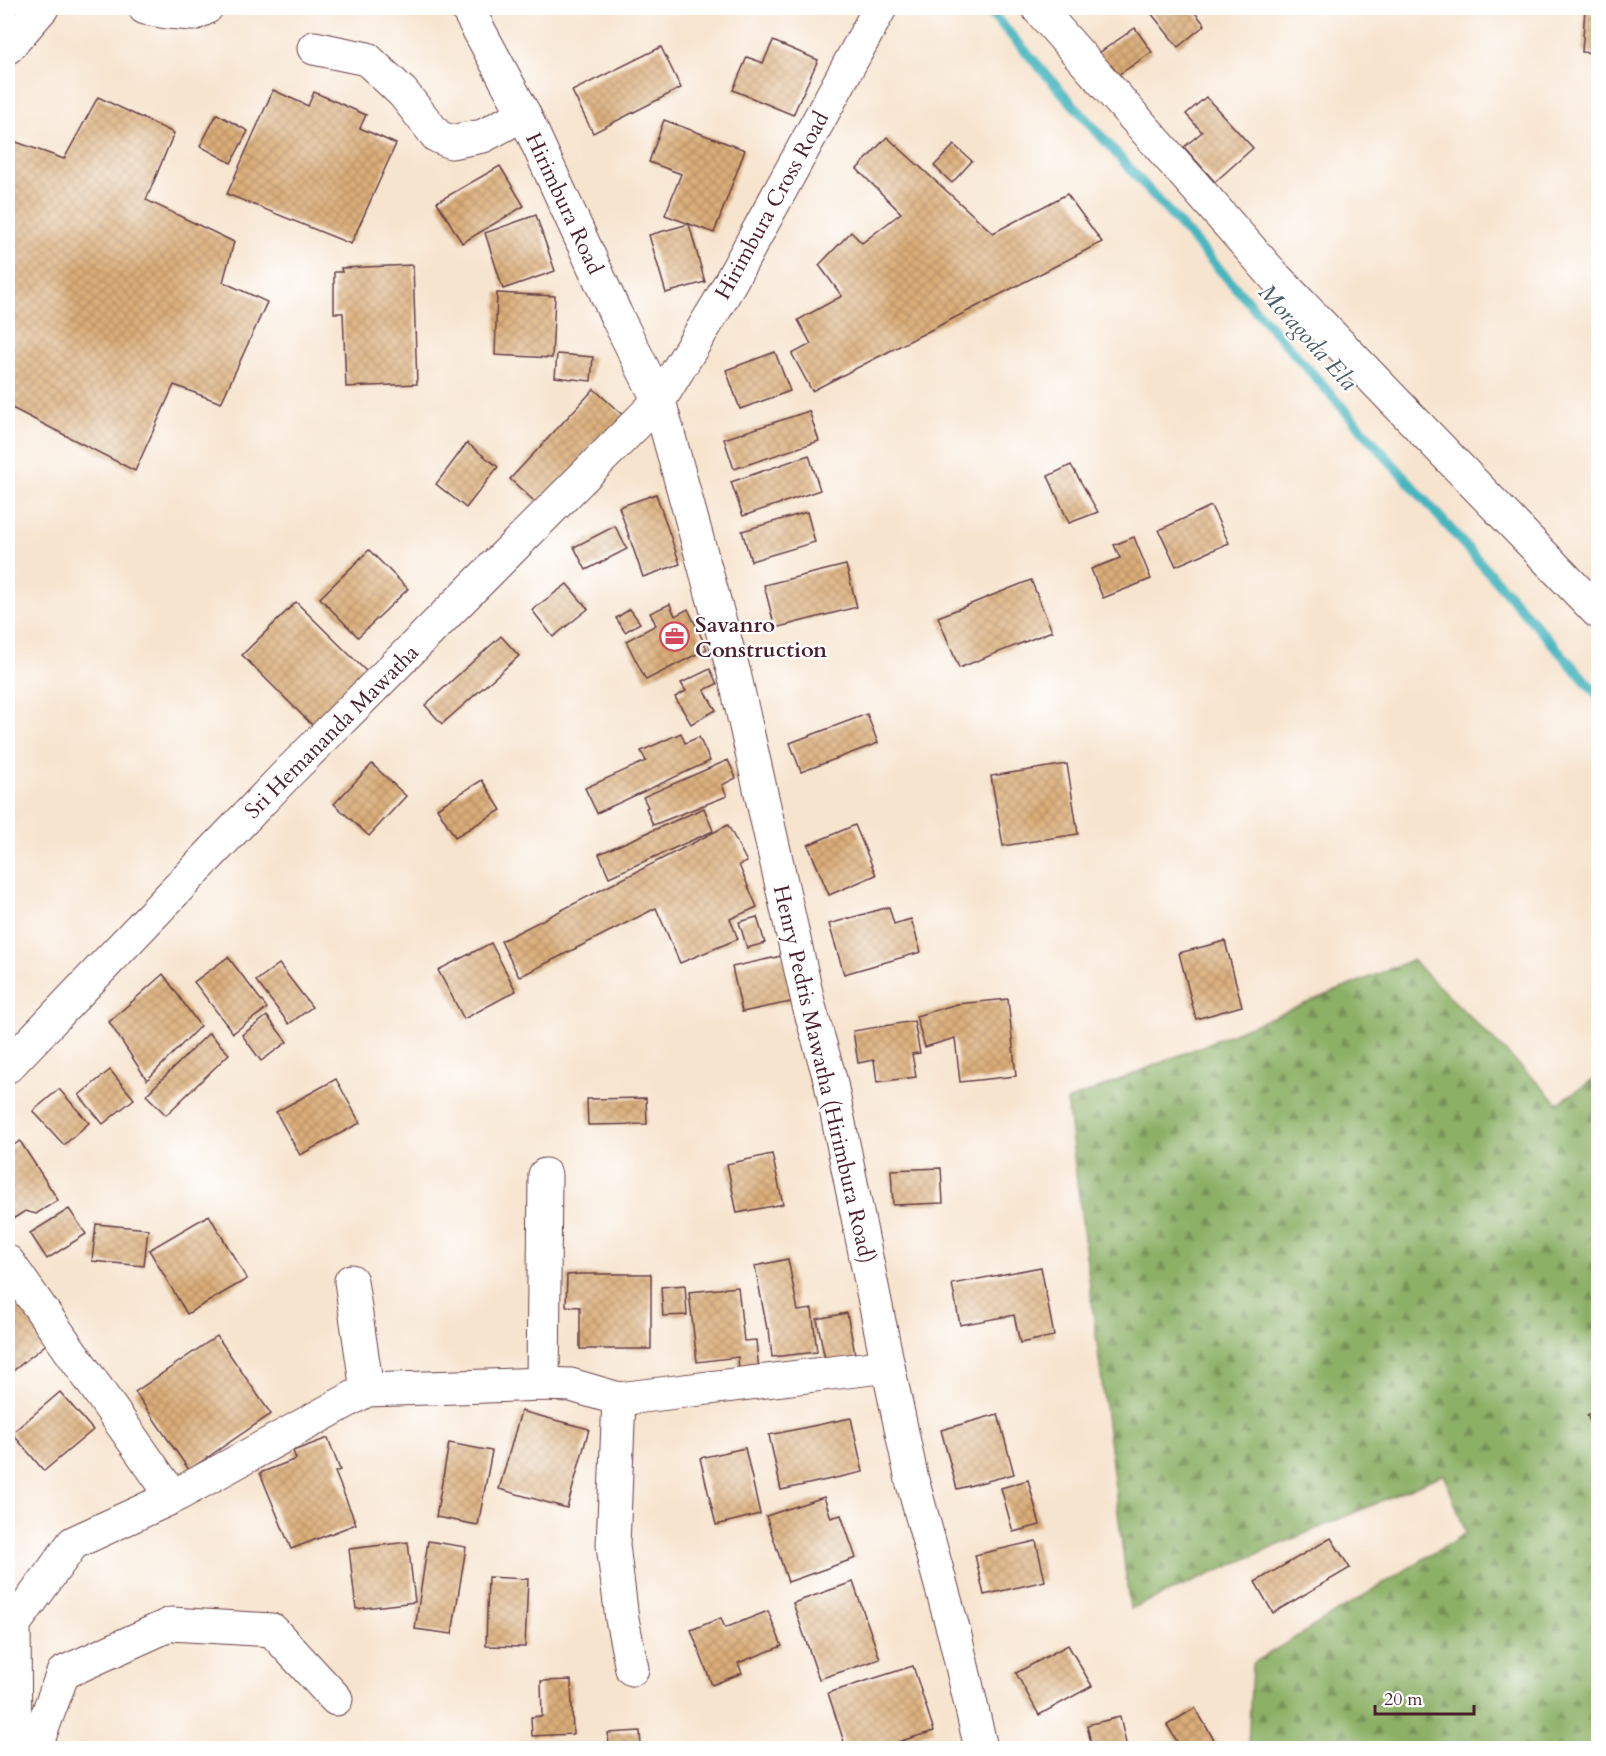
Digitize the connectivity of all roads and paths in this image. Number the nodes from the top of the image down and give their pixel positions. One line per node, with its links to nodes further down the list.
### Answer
1 (42, 8): 7 (street)
2 (146, 8): 3 (street)
3 (206, 8)
4 (467, 8): 9 (street, Hirimbura Road)
5 (880, 8): 10 (street, Hirimbura Cross Road)
6 (1038, 8): 11 (street)
7 (8, 47)
8 (314, 48): 9 (street)
9 (524, 114): 10 (street, Hirimbura Road)
10 (659, 401): 12 (street, Sri Hemananda Mawatha); 16 (street, Henry Pedris Mawatha (Hirimbura Road))
11 (1599, 612)
12 (8, 1066)
13 (545, 1175): 17 (street)
14 (8, 1262): 20 (street)
15 (351, 1281): 18 (street)
16 (888, 1366): 19 (street); 25 (street, Henry Pedris Mawatha (Hirimbura Road))
17 (543, 1384): 18 (street); 19 (street)
18 (367, 1390): 20 (street)
19 (619, 1398): 21 (street)
20 (173, 1497): 23 (street)
21 (632, 1669)
22 (336, 1699): 24 (street)
23 (15, 1749)
24 (35, 1749)
25 (981, 1749)

